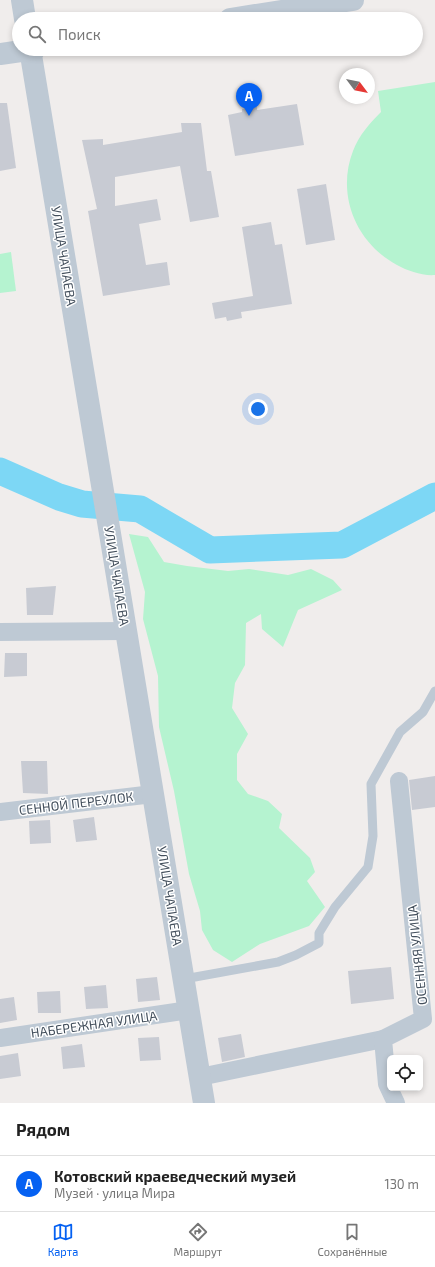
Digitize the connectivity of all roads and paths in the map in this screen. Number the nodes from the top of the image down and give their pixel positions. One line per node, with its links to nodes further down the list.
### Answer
1 (22, 0): 3 (street)
2 (353, 0): 4 (street)
3 (24, 12)
4 (275, 12)
5 (12, 52): 6 (street)
6 (0, 54)
7 (33, 56): 8 (street, УЛИЦА ЧАПАЕВА)
8 (126, 631): 9 (street); 12 (street, УЛИЦА ЧАПАЕВА)
9 (0, 632)
10 (435, 691): 14 (lane)
11 (399, 780): 17 (street, ОСЕННЯЯ УЛИЦА)
12 (153, 794): 13 (street, СЕННОЙ ПЕРЕУЛОК); 14 (street, УЛИЦА ЧАПАЕВА)
13 (0, 812)
14 (183, 979): 15 (street, УЛИЦА ЧАПАЕВА)
15 (188, 1010): 16 (street, НАБЕРЕЖНАЯ УЛИЦА); 18 (street, УЛИЦА ЧАПАЕВА)
16 (0, 1038)
17 (383, 1039): 18 (street); 20 (street)
18 (200, 1078): 19 (street, УЛИЦА ЧАПАЕВА)
19 (204, 1103)
20 (396, 1103)

